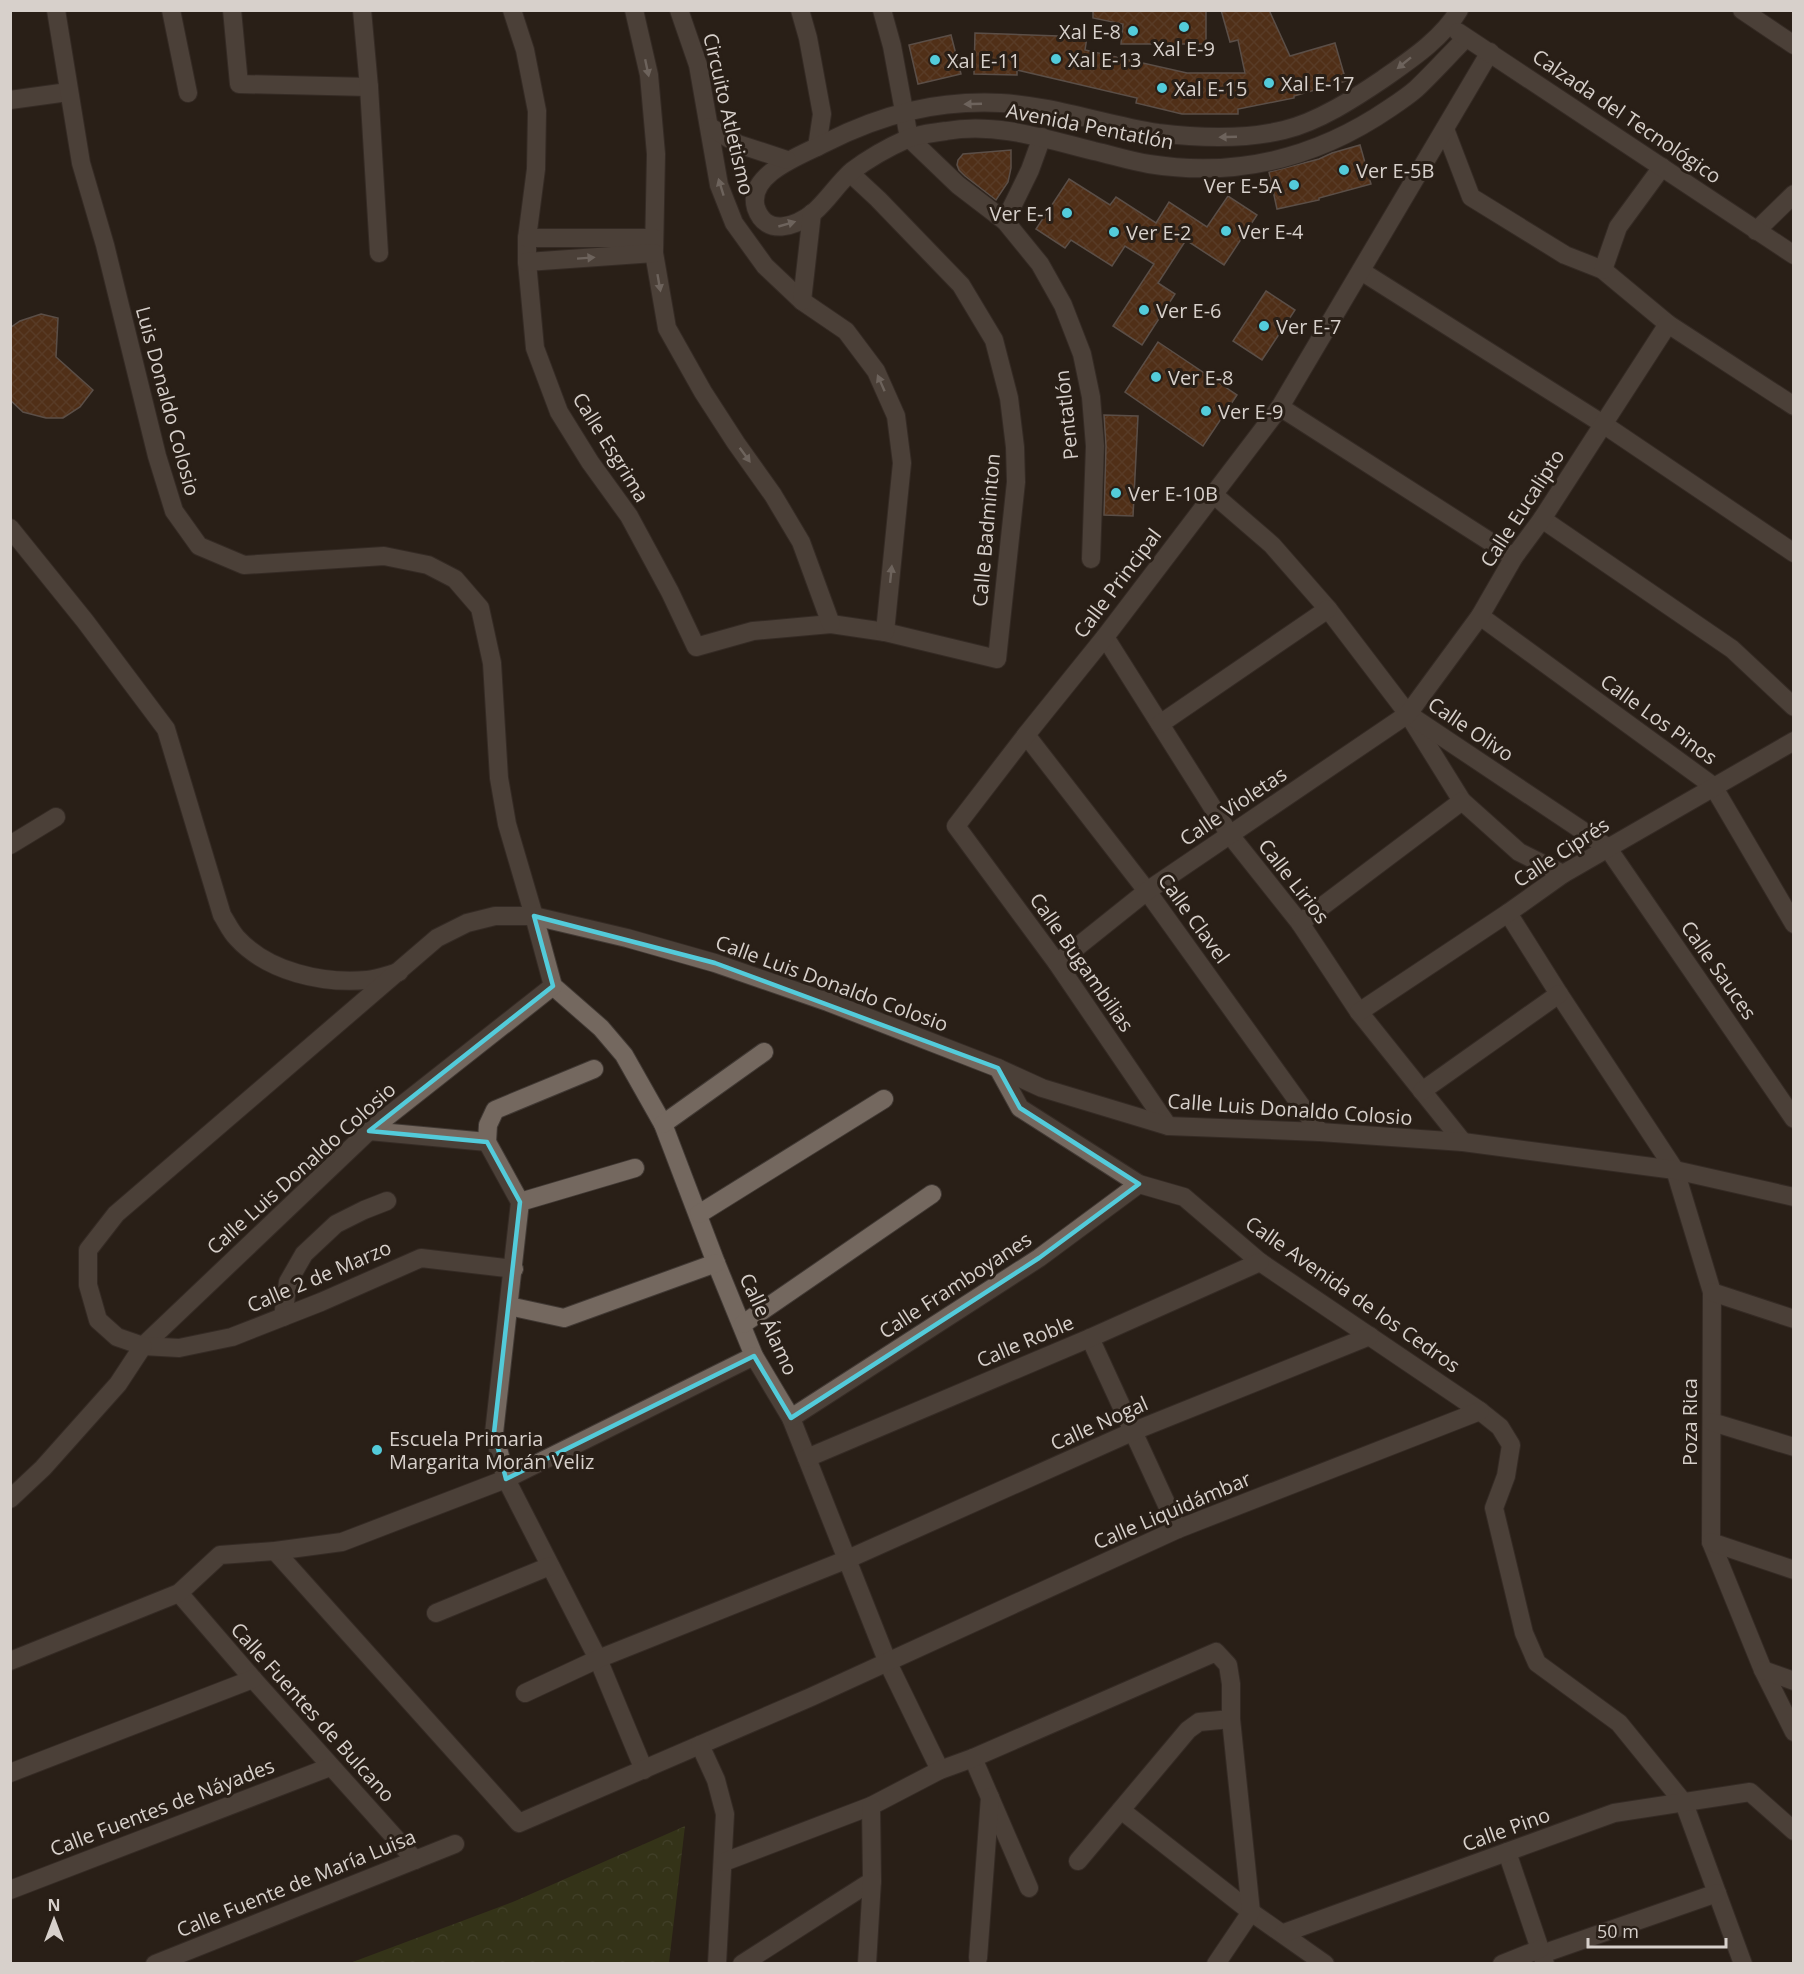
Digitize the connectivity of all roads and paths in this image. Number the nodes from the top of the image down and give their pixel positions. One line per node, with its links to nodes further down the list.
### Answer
1 (56, 10): 16 (street, Luis Donaldo Colosio)
2 (171, 10): 17 (street)
3 (232, 10): 15 (street)
4 (362, 10): 15 (street)
5 (512, 10): 34 (street, Calle Esgrima)
6 (634, 10): 35 (street, one-way to 35)
7 (680, 10): 21 (street, Circuito Atletismo)
8 (800, 10): 20 (street)
9 (882, 10): 19 (street)
10 (1742, 10): 13 (street)
11 (1454, 18): 12 (street, Calzada del Tecnológico); 19 (street, Avenida Pentatlón, one-way to 19)
12 (1466, 38): 14 (street, Calzada del Tecnológico); 24 (street, Avenida Pentatlón)
13 (1794, 45)
14 (1490, 52): 22 (street, Calle Principal); 28 (street, Calzada del Tecnológico)
15 (369, 87): 36 (street)
16 (68, 92): 18 (street); 72 (street, Luis Donaldo Colosio)
17 (188, 93)
18 (10, 100)
19 (904, 111): 23 (street, Avenida Pentatlón); 25 (street)
20 (822, 114): 23 (street); 26 (street)
21 (710, 127): 27 (street); 41 (street, Circuito Atletismo, one-way to 21)
22 (1445, 129): 39 (street); 40 (street, Calle Principal)
23 (846, 132): 26 (street, Avenida Pentatlón)
24 (1042, 137): 25 (street, Avenida Pentatlón); 32 (street)
25 (909, 138): 29 (street, Avenida Pentatlón); 32 (street, Pentatlón)
26 (817, 147): 27 (street, Avenida Pentatlón)
27 (787, 160): 31 (street, Avenida Pentatlón, one-way to 31)
28 (1662, 166): 33 (street, Calzada del Tecnológico); 39 (street)
29 (850, 173): 31 (street, Avenida Pentatlón); 55 (street, Calle Badminton)
30 (1794, 194): 33 (street)
31 (812, 213): 41 (street)
32 (1005, 221): 51 (street, Pentatlón)
33 (1756, 231): 37 (street, Calzada del Tecnológico)
34 (527, 237): 35 (street); 38 (street, Calle Esgrima)
35 (654, 245): 38 (street, one-way to 35); 54 (street, one-way to 54)
36 (379, 253)
37 (1794, 255)
38 (527, 262): 54 (street, Calle Esgrima)
39 (1603, 270): 42 (street)
40 (1361, 271): 44 (street, Calle Principal); 45 (street)
41 (802, 301): 55 (street, Circuito Atletismo, one-way to 41)
42 (1668, 324): 43 (street); 45 (street, Calle Eucalipto)
43 (1794, 406)
44 (1280, 407): 46 (street, Calle Principal); 50 (street)
45 (1603, 424): 47 (street, Calle Eucalipto); 49 (street)
46 (1213, 494): 52 (street); 56 (street, Calle Principal)
47 (1542, 519): 50 (street, Calle Eucalipto); 57 (street)
48 (10, 528): 76 (street)
49 (1794, 553)
50 (1514, 557): 53 (street, Calle Eucalipto)
51 (1091, 559)
52 (1328, 609): 58 (street); 59 (street)
53 (1480, 616): 58 (street, Calle Eucalipto); 62 (street, Calle Los Pinos)
54 (831, 624): 55 (street)
55 (885, 632)
56 (1105, 637): 59 (street, Calle Lirios); 60 (street, Calle Principal)
57 (1794, 707)
58 (1408, 714): 63 (street, Calle Olivo); 66 (street, Calle Violetas); 68 (street, Calle Olivo)
59 (1160, 724): 66 (street, Calle Lirios)
60 (1026, 735): 65 (street, Calle Principal); 70 (street, Calle Clavel)
61 (1794, 741): 62 (street, Calle Ciprés)
62 (1713, 786): 68 (street, Calle Ciprés); 74 (street, Calle Los Pinos)
63 (1462, 801): 69 (street, Calle Olivo); 73 (street)
64 (56, 817): 67 (street)
65 (956, 826): 75 (street, Calle Bugambilias)
66 (1230, 835): 70 (street, Calle Violetas); 73 (street, Calle Lirios)
67 (10, 845)
68 (1607, 848): 69 (street, Calle Ciprés); 85 (street, Calle Sauces)
69 (1563, 874): 71 (street, Calle Ciprés)
70 (1147, 891): 75 (street, Calle Violetas); 89 (street, Calle Clavel)
71 (1508, 913): 78 (street, Poza Rica); 79 (street, Calle Ciprés)
72 (534, 916): 76 (street, Calle Luis Donaldo Colosio); 77 (street); 81 (street, Calle Luis Donaldo Colosio)
73 (1300, 923): 79 (street, Calle Lirios)
74 (1794, 924)
75 (1057, 963): 87 (street, Calle Bugambilias)
76 (399, 972): 110 (street, Calle 2 de Marzo)
77 (553, 986): 86 (street, Calle Álamo); 88 (street, Calle Luis Donaldo Colosio)
78 (1559, 994): 83 (street); 93 (street, Poza Rica)
79 (1359, 1012): 83 (street, Calle Lirios)
80 (764, 1052): 86 (street)
81 (998, 1068): 87 (street, Calle Luis Donaldo Colosio); 94 (street, Calle Avenida de los Cedros)
82 (594, 1069): 90 (street)
83 (1422, 1091): 91 (street, Calle Lirios)
84 (884, 1099): 99 (street)
85 (1794, 1119)
86 (663, 1124): 99 (street, Calle Álamo)
87 (1168, 1126): 89 (street, Calle Luis Donaldo Colosio)
88 (369, 1131): 90 (street); 110 (street, Calle Luis Donaldo Colosio)
89 (1320, 1132): 91 (street, Calle Luis Donaldo Colosio)
90 (487, 1142): 98 (street)
91 (1463, 1142): 93 (street, Calle Luis Donaldo Colosio)
92 (635, 1168): 98 (street)
93 (1675, 1170): 96 (street, Calle Luis Donaldo Colosio); 103 (street, Poza Rica)
94 (1139, 1184): 100 (street, Calle Avenida de los Cedros); 113 (street, Calle Framboyanes)
95 (932, 1194): 107 (street)
96 (1790, 1194)
97 (387, 1201): 105 (street)
98 (520, 1202): 102 (street)
99 (699, 1214): 101 (street, Calle Álamo)
100 (1260, 1262): 108 (street, Calle Avenida de los Cedros); 109 (street, Calle Roble)
101 (716, 1263): 104 (street); 107 (street, Calle Álamo)
102 (514, 1269): 104 (street); 105 (street, Calle 2 de Marzo)
103 (1712, 1292): 106 (street); 114 (street, Poza Rica)
104 (509, 1306): 118 (street)
105 (283, 1317): 110 (street, Calle 2 de Marzo)
106 (1794, 1319)
107 (742, 1324): 111 (street, Calle Álamo)
108 (1370, 1336): 112 (street, Calle Avenida de los Cedros); 115 (street, Calle Nogal)
109 (1090, 1338): 115 (street); 117 (street, Calle Roble)
110 (143, 1346): 119 (street, Calle Luis Donaldo Colosio)
111 (754, 1356): 113 (street, Calle Álamo); 118 (street)
112 (1480, 1411): 120 (street, Calle Liquidámbar); 144 (street, Calle Avenida de los Cedros)
113 (791, 1418): 117 (street, Calle Álamo)
114 (1712, 1422): 116 (street); 121 (street, Poza Rica)
115 (1134, 1431): 120 (street); 123 (street, Calle Nogal)
116 (1794, 1446)
117 (807, 1458): 123 (street, Calle Álamo)
118 (506, 1479): 122 (street); 124 (street)
119 (10, 1499)
120 (1178, 1529): 130 (street, Calle Liquidámbar)
121 (1711, 1542): 125 (street); 131 (street, Poza Rica)
122 (275, 1551): 126 (street); 140 (street, Calle Liquidámbar)
123 (848, 1559): 128 (street, Calle Nogal); 130 (street, Calle Álamo)
124 (550, 1566): 127 (street); 128 (street)
125 (1794, 1570)
126 (178, 1593): 129 (street); 132 (street, Calle Fuentes de Bulcano)
127 (436, 1613)
128 (598, 1659): 134 (street, Calle Nogal); 140 (street)
129 (10, 1661)
130 (888, 1663): 137 (street, Calle Liquidámbar); 141 (street, Calle Álamo)
131 (1763, 1670): 133 (street); 136 (street, Poza Rica)
132 (253, 1679): 139 (street, Calle Fuentes de Bulcano); 142 (street)
133 (1794, 1681)
134 (525, 1693)
135 (1232, 1719): 138 (street); 146 (street); 157 (street)
136 (1794, 1732)
137 (699, 1745): 140 (street, Calle Liquidámbar); 152 (street)
138 (973, 1758): 141 (street); 143 (street)
139 (330, 1767): 150 (street, Calle Fuentes de Bulcano); 155 (street, Calle Fuentes de Náyades)
140 (644, 1770)
141 (940, 1770): 145 (street)
142 (10, 1773)
143 (990, 1797): 154 (street); 160 (street)
144 (1684, 1803): 147 (street, Calle Pino); 149 (street, Calle Pino); 156 (street)
145 (871, 1806): 152 (street); 153 (street)
146 (1121, 1810): 151 (street); 157 (street)
147 (1794, 1831)
148 (455, 1844): 150 (street, Calle Fuente de María Luisa)
149 (1507, 1852): 158 (street, Calle Pino); 159 (street)
150 (415, 1860): 161 (street, Calle Fuente de María Luisa)
151 (1078, 1861)
152 (724, 1862): 162 (street)
153 (873, 1881): 163 (street); 164 (street)
154 (1029, 1888)
155 (10, 1890)
156 (1717, 1893): 159 (street); 168 (street)
157 (1251, 1911): 158 (street); 165 (street)
158 (1284, 1933): 166 (street)
159 (1542, 1956): 167 (street)
160 (978, 1958)
161 (154, 1964)
162 (717, 1964)
163 (742, 1964)
164 (867, 1964)
165 (1216, 1964)
166 (1325, 1964)
167 (1502, 1964)
168 (1743, 1964)

